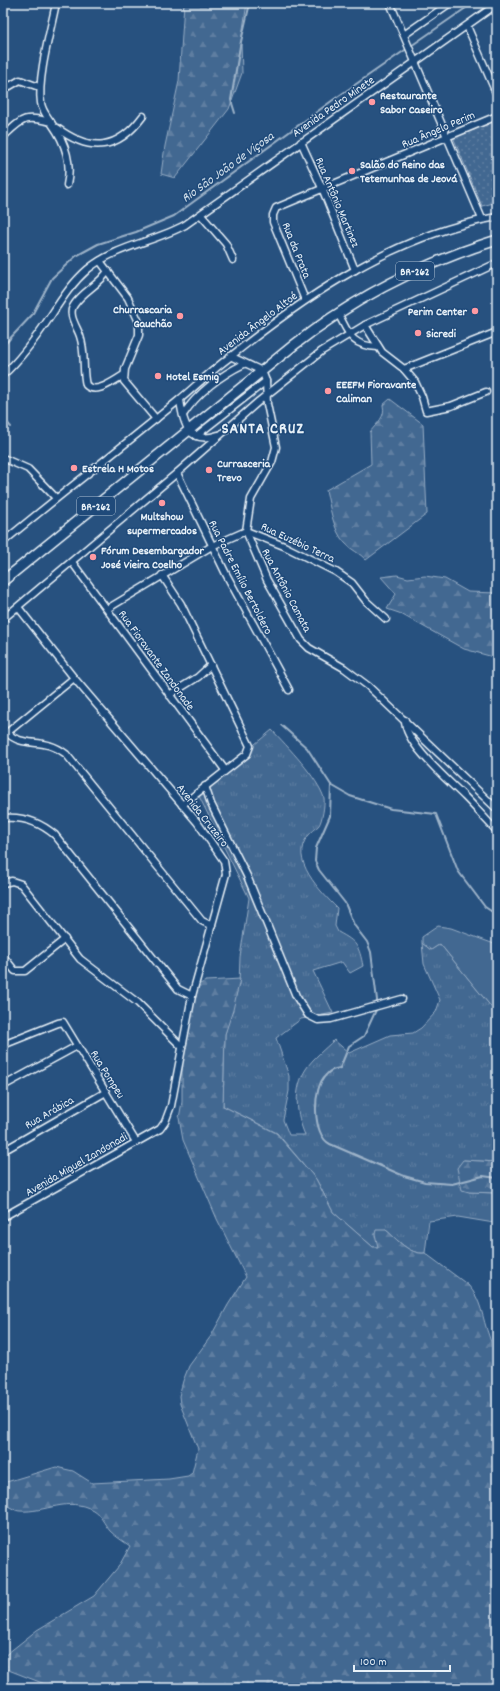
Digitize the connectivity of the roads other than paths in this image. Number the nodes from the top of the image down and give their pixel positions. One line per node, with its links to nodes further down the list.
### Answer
1 (56, 3): 8 (street)
2 (390, 3): 6 (street)
3 (450, 3): 6 (street)
4 (497, 4): 5 (street, Avenida Pedro Minete)
5 (467, 26): 7 (street, Avenida Pedro Minete); 10 (street)
6 (404, 35): 7 (street)
7 (416, 62): 15 (street); 16 (street, Avenida Pedro Minete)
8 (39, 87): 9 (street); 13 (street)
9 (3, 90)
10 (497, 95)
11 (143, 116): 13 (street)
12 (497, 116): 15 (street, Rua Ângelo Perim)
13 (53, 124): 14 (street); 17 (street)
14 (3, 137)
15 (447, 137): 18 (street, Rua Ângelo Perim); 22 (street)
16 (301, 142): 18 (street, Rua Antônio Martinez); 20 (street, Avenida Pedro Minete)
17 (67, 185)
18 (322, 188): 19 (street, Rua Ângelo Perim); 28 (street, Rua Antônio Martinez)
19 (276, 208): 29 (street, Rua da Prata)
20 (201, 214): 24 (street); 25 (street, Avenida Pedro Minete)
21 (497, 217): 22 (street, Avenida Ângelo Altoé)
22 (482, 220): 28 (street, Avenida Ângelo Altoé)
23 (497, 240): 30 (highway, BR-262)
24 (233, 260)
25 (100, 261): 27 (street); 39 (street, Avenida Pedro Minete)
26 (497, 262): 31 (street)
27 (108, 270): 40 (street); 40 (street)
28 (355, 270): 29 (street, Avenida Ângelo Altoé)
29 (305, 300): 35 (street, Avenida Ângelo Altoé)
30 (338, 313): 33 (street); 38 (highway, BR-262)
31 (365, 325): 33 (street); 34 (street)
32 (497, 332): 37 (street)
33 (349, 334): 34 (street); 43 (street)
34 (378, 347): 37 (street)
35 (230, 356): 36 (street); 44 (street, Avenida Ângelo Altoé)
36 (244, 364): 38 (street); 45 (street)
37 (404, 369): 42 (street)
38 (262, 371): 41 (street); 47 (highway, BR-262)
39 (3, 376)
40 (124, 376): 46 (street)
41 (266, 381): 43 (street); 49 (street)
42 (486, 392)
43 (267, 395): 48 (street); 53 (street)
44 (180, 400): 45 (street); 46 (street, Avenida Ângelo Altoé)
45 (183, 415): 47 (street)
46 (156, 419): 52 (street, Avenida Ângelo Altoé)
47 (188, 430): 49 (street); 58 (highway, BR-262)
48 (220, 435): 49 (street); 51 (street)
49 (196, 436)
50 (3, 458): 52 (street)
51 (177, 473): 55 (street, Rua Padre Emílio Bertoldero); 56 (street)
52 (56, 498): 54 (street, Avenida Ângelo Altoé)
53 (246, 531): 55 (street, Rua Euzébio Terra); 62 (street, Rua Euzébio Terra); 69 (street, Rua Antônio Camata)
54 (3, 542)
55 (212, 546): 57 (street, Rua Euzébio Terra); 67 (street, Rua Padre Emílio Bertoldero)
56 (72, 562): 59 (street); 60 (street, Rua Fioravante Zandonade)
57 (162, 575): 60 (street, Rua Euzébio Terra); 63 (street)
58 (3, 581)
59 (18, 607): 61 (street); 66 (street, Avenida Cruzeiro)
60 (107, 609): 68 (street, Rua Fioravante Zandonade)
61 (3, 619)
62 (386, 619)
63 (211, 665): 64 (street); 65 (street)
64 (206, 672): 65 (street); 68 (street)
65 (215, 673): 71 (street)
66 (74, 678): 70 (street); 73 (street, Avenida Cruzeiro)
67 (289, 690)
68 (169, 695): 71 (street, Rua Fioravante Zandonade)
69 (405, 720): 74 (street, Rua Antônio Camata); 76 (street)
70 (5, 735): 78 (street)
71 (224, 770): 72 (street)
72 (205, 786): 73 (street); 82 (street)
73 (182, 804): 78 (street, Avenida Cruzeiro)
74 (497, 809)
75 (3, 818): 81 (street)
76 (497, 831)
77 (3, 883): 79 (street)
78 (212, 926): 81 (street, Avenida Cruzeiro)
79 (65, 939): 80 (street); 85 (street)
80 (3, 956)
81 (192, 996): 85 (street, Avenida Cruzeiro)
82 (402, 999)
83 (3, 1045): 84 (street, Rua Pompeu)
84 (77, 1046): 86 (street); 87 (street, Rua Pompeu)
85 (181, 1046): 88 (street, Avenida Cruzeiro)
86 (3, 1086)
87 (106, 1092): 89 (street, Rua Pompeu); 90 (street, Rua Arábica)
88 (160, 1129): 89 (street, Avenida Miguel Zandonadi)
89 (136, 1142): 91 (street, Avenida Miguel Zandonadi)
90 (3, 1151)
91 (3, 1217)

